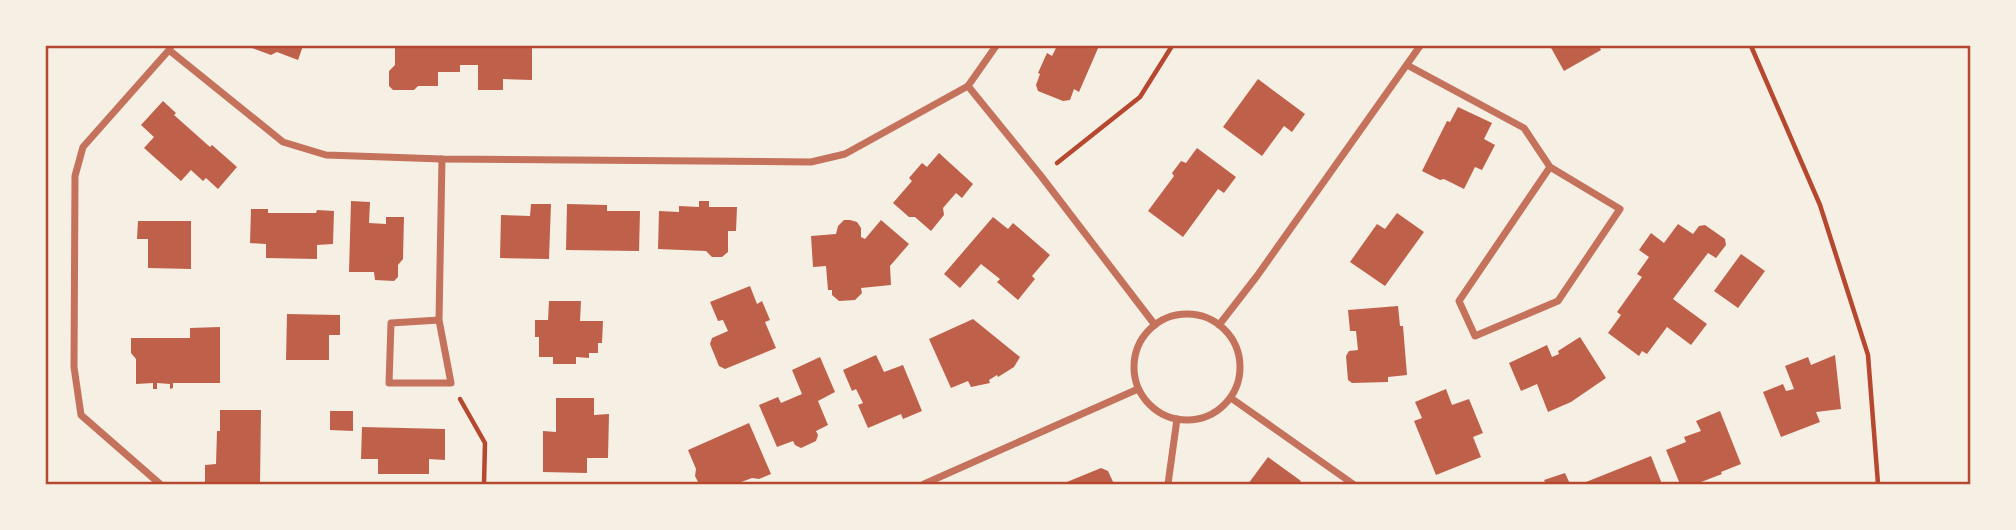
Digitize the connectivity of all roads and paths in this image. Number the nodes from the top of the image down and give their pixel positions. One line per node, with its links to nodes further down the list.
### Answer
1 (996, 46): 7 (street)
2 (1172, 46): 10 (path)
3 (1420, 46): 6 (street)
4 (1751, 46): 23 (path)
5 (170, 48): 8 (street); 18 (street)
6 (1407, 65): 9 (street); 13 (street)
7 (968, 86): 8 (street); 10 (street)
8 (442, 159): 11 (street)
9 (1550, 167): 9 (street)
10 (1041, 176): 12 (street)
11 (439, 320): 14 (street); 14 (street)
12 (1155, 325): 13 (street); 15 (street)
13 (1219, 325): 16 (street)
14 (451, 383): 19 (path)
15 (1138, 389): 17 (street); 20 (street)
16 (1231, 398): 17 (street); 22 (street)
17 (1177, 419): 21 (street)
18 (160, 485)
19 (484, 485)
20 (924, 485)
21 (1168, 485)
22 (1353, 485)
23 (1878, 485)

